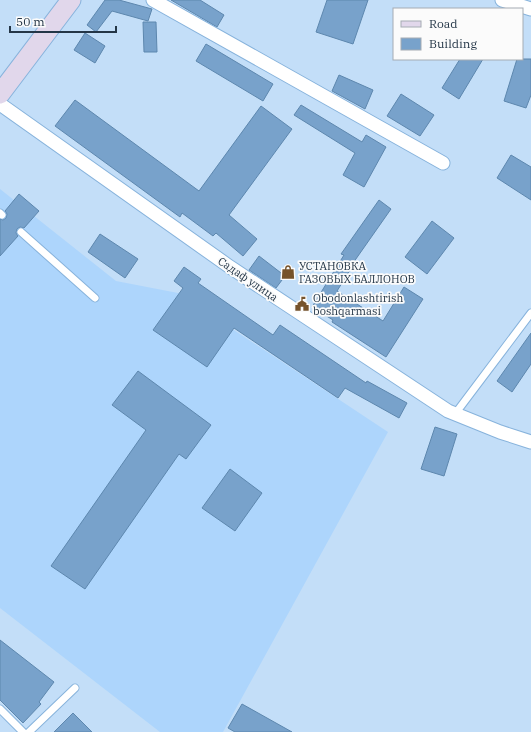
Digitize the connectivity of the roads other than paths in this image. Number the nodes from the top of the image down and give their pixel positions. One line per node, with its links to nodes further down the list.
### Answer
1 (71, 0): 5 (main road)
2 (153, 0): 7 (street)
3 (502, 0): 4 (street)
4 (531, 9)
5 (0, 94)
6 (0, 104): 11 (street, Садаф улица)
7 (442, 164)
8 (21, 232): 9 (lane)
9 (95, 298)
10 (531, 312): 11 (lane)
11 (455, 414): 12 (street, Садаф улица)
12 (531, 442)
13 (75, 688): 16 (lane)
14 (0, 709): 15 (lane)
15 (23, 732)
16 (29, 732)

